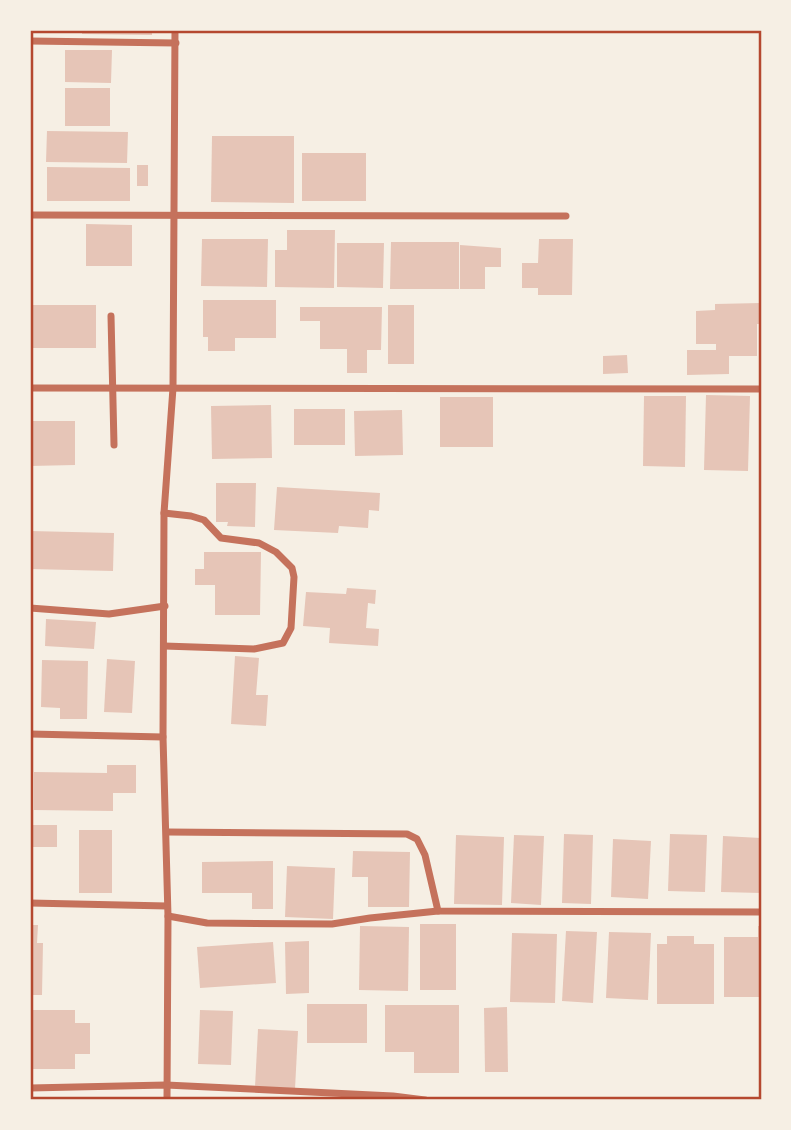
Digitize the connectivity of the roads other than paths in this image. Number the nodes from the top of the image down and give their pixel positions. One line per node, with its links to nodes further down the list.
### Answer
1 (175, 30): 3 (street)
2 (30, 41): 3 (street)
3 (176, 43): 5 (street)
4 (30, 215): 5 (street)
5 (173, 216): 6 (street); 10 (street)
6 (566, 216)
7 (111, 316): 9 (street)
8 (30, 388): 9 (street)
9 (113, 388): 10 (street); 12 (street)
10 (173, 388): 11 (street); 13 (street)
11 (761, 389)
12 (114, 445)
13 (164, 513): 14 (street); 16 (street)
14 (165, 606): 15 (street); 16 (street)
15 (30, 608)
16 (164, 646): 18 (street)
17 (30, 734): 18 (street)
18 (163, 737): 19 (street)
19 (167, 832): 21 (street); 22 (street)
20 (30, 903): 21 (street)
21 (167, 906): 24 (street)
22 (438, 911): 23 (street); 24 (street)
23 (761, 912)
24 (168, 916): 25 (street)
25 (166, 1085): 26 (street); 27 (street); 28 (street)
26 (30, 1088)
27 (167, 1100)
28 (425, 1100)

